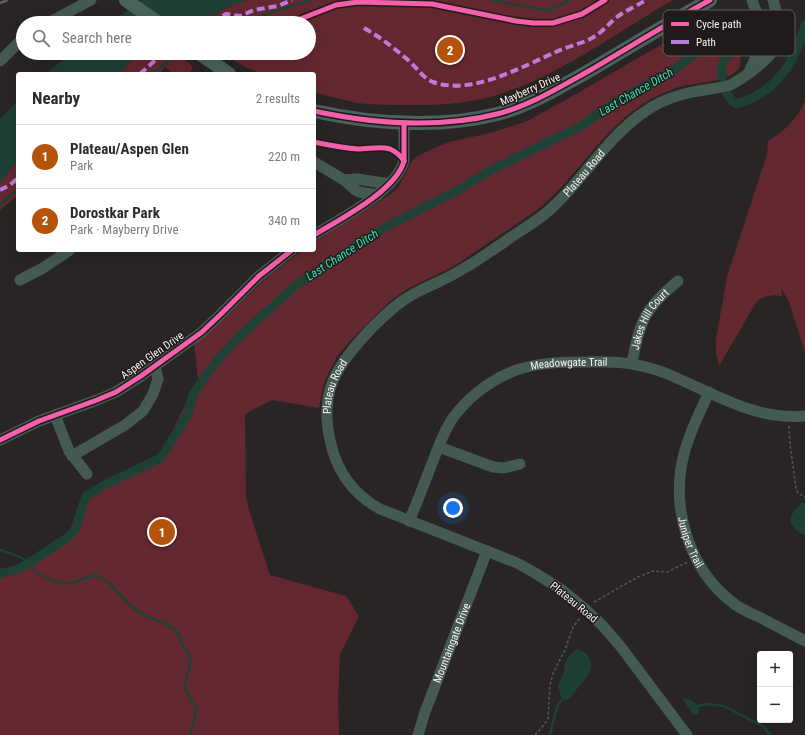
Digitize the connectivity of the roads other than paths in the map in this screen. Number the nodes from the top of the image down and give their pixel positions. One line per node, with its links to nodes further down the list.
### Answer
1 (91, 0): 9 (street)
2 (126, 0): 10 (main road)
3 (710, 0): 6 (main road, Mayberry Drive)
4 (752, 0): 7 (street)
5 (773, 0): 8 (street, Plateau Road)
6 (692, 10)
7 (756, 10)
8 (776, 10)
9 (61, 16)
10 (148, 16)
11 (663, 26): 20 (main road, Mayberry Drive)
12 (16, 44): 16 (street)
13 (756, 56): 18 (street)
14 (769, 56): 18 (street, Plateau Road)
15 (208, 60): 17 (main road)
16 (0, 61)
17 (226, 72)
18 (749, 73): 40 (street, Plateau Road)
19 (316, 111): 20 (main road, Mayberry Drive)
20 (404, 123): 23 (street)
21 (316, 163): 22 (street)
22 (344, 180): 23 (street); 24 (street)
23 (390, 184): 24 (street)
24 (378, 194): 25 (street)
25 (316, 235)
26 (67, 252): 28 (street)
27 (289, 252): 31 (street, Aspen Glen Drive)
28 (20, 280)
29 (678, 281): 30 (street, Jakes Hill Court)
30 (632, 363): 32 (street, Meadowgate Trail); 36 (street, Meadowgate Trail)
31 (156, 366): 33 (street, Aspen Glen Drive); 37 (street)
32 (709, 392): 34 (street, Meadowgate Trail); 42 (street, Juniper Trail)
33 (55, 415): 35 (street, Aspen Glen Drive); 37 (street)
34 (805, 416)
35 (0, 440)
36 (439, 448): 38 (street); 40 (street, Meadowgate Trail)
37 (72, 456): 39 (street)
38 (520, 464)
39 (87, 474)
40 (409, 521): 41 (street, Plateau Road)
41 (488, 551): 43 (street, Mountaingate Drive); 44 (street, Plateau Road)
42 (805, 641)
43 (418, 735)
44 (687, 735)

